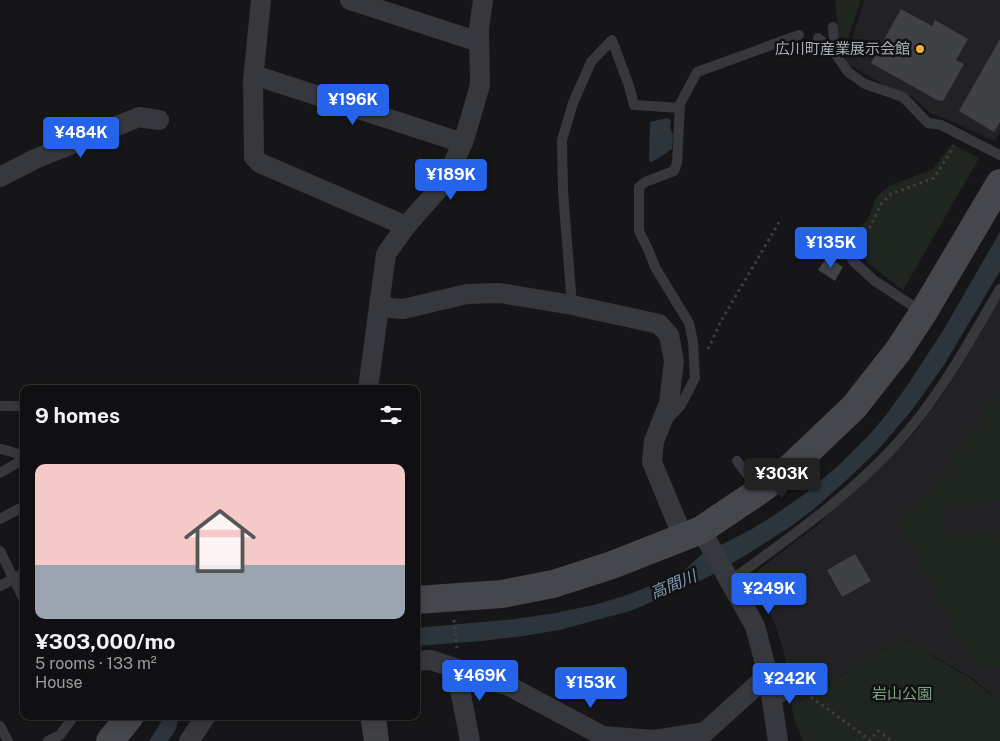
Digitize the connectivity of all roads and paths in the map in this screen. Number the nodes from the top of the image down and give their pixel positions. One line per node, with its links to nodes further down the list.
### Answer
1 (261, 0): 9 (street)
2 (350, 0): 7 (street)
3 (483, 0): 7 (street)
4 (833, 27): 8 (lane)
5 (799, 35): 10 (lane)
6 (818, 38): 8 (lane)
7 (479, 42): 13 (street)
8 (835, 54): 12 (lane)
9 (254, 75): 13 (street); 18 (street)
10 (680, 108): 23 (lane); 25 (lane)
11 (159, 120): 15 (street)
12 (960, 135): 14 (lane); 19 (path)
13 (463, 143): 18 (street)
14 (1000, 156)
15 (0, 177)
16 (1000, 183): 24 (street)
17 (781, 219): 25 (path)
18 (406, 226): 22 (street)
19 (855, 241)
20 (840, 243): 24 (lane)
21 (1000, 289): 41 (lane)
22 (380, 302): 23 (street); 26 (street)
23 (572, 305): 29 (street)
24 (923, 313): 35 (street)
25 (695, 378): 29 (lane)
26 (369, 385)
27 (0, 406): 28 (lane)
28 (20, 406)
29 (659, 429): 38 (street)
30 (0, 449): 31 (lane)
31 (20, 456)
32 (20, 460): 34 (lane)
33 (737, 461): 35 (lane)
34 (0, 473)
35 (759, 491): 38 (street)
36 (20, 509): 37 (lane)
37 (0, 519)
38 (698, 536): 41 (street); 45 (street)
39 (0, 551): 42 (lane)
40 (20, 575): 42 (lane)
41 (728, 577): 49 (street)
42 (13, 579): 43 (lane); 44 (lane)
43 (0, 586)
44 (20, 592)
45 (420, 600)
46 (454, 618): 47 (path)
47 (457, 660): 48 (street); 49 (street); 61 (street)
48 (420, 661)
49 (768, 675): 52 (street)
50 (814, 679): 51 (lane)
51 (799, 688): 52 (lane); 63 (path)
52 (772, 703): 62 (street)
53 (71, 720): 58 (lane)
54 (127, 720): 59 (street)
55 (203, 720): 60 (street)
56 (0, 726): 57 (lane)
57 (8, 741)
58 (48, 741)
59 (110, 741)
60 (189, 741)
61 (470, 741)
62 (778, 741)
63 (892, 741)

